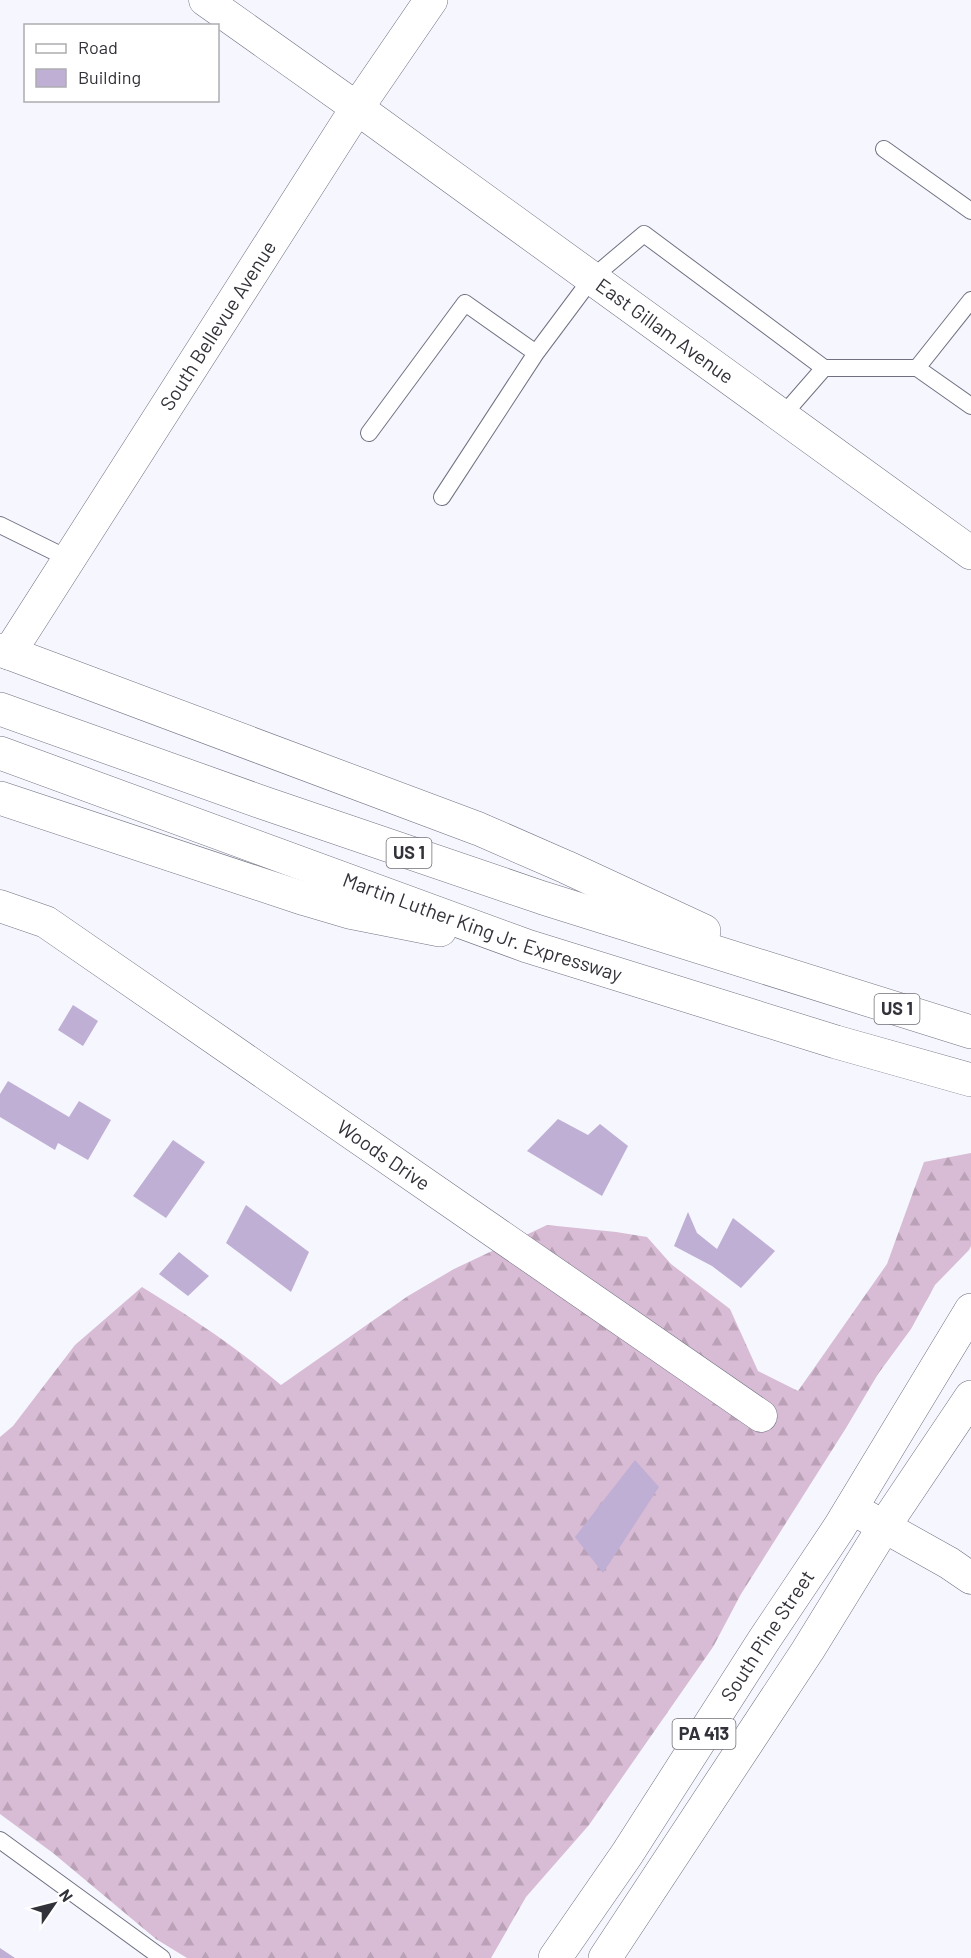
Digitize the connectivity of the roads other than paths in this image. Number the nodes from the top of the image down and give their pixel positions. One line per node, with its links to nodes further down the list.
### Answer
1 (206, 0): 3 (street)
2 (430, 0): 3 (main road, South Bellevue Avenue)
3 (357, 108): 6 (main road, East Gillam Avenue); 17 (main road, South Bellevue Avenue)
4 (884, 149): 5 (lane)
5 (971, 211)
6 (592, 278): 8 (lane); 9 (lane); 12 (main road, East Gillam Avenue)
7 (971, 300): 10 (lane)
8 (536, 354): 13 (lane); 14 (lane)
9 (824, 368): 10 (lane); 12 (lane)
10 (917, 368): 11 (lane)
11 (971, 406)
12 (783, 415): 16 (main road, East Gillam Avenue)
13 (369, 433)
14 (442, 497)
15 (0, 525): 17 (lane)
16 (971, 553)
17 (69, 559): 18 (main road, South Bellevue Avenue)
18 (4, 651): 24 (main road)
19 (0, 709): 24 (main road, US 1)
20 (0, 753): 23 (main road, Martin Luther King Jr. Expressway / US 1)
21 (0, 798): 23 (main road)
22 (0, 906): 29 (street, Woods Drive)
23 (527, 946): 26 (main road, Martin Luther King Jr. Expressway / US 1)
24 (822, 987): 25 (main road, US 1)
25 (971, 1032)
26 (971, 1080)
27 (971, 1310): 30 (main road, South Pine Street / PA 413)
28 (971, 1397): 31 (main road, South Pine Street / PA 413)
29 (761, 1416)
30 (851, 1508): 31 (street); 35 (main road, South Pine Street / PA 413)
31 (885, 1525): 32 (street); 36 (main road, South Pine Street / PA 413)
32 (971, 1578)
33 (0, 1840): 34 (lane)
34 (162, 1958)
35 (555, 1958)
36 (606, 1958)

